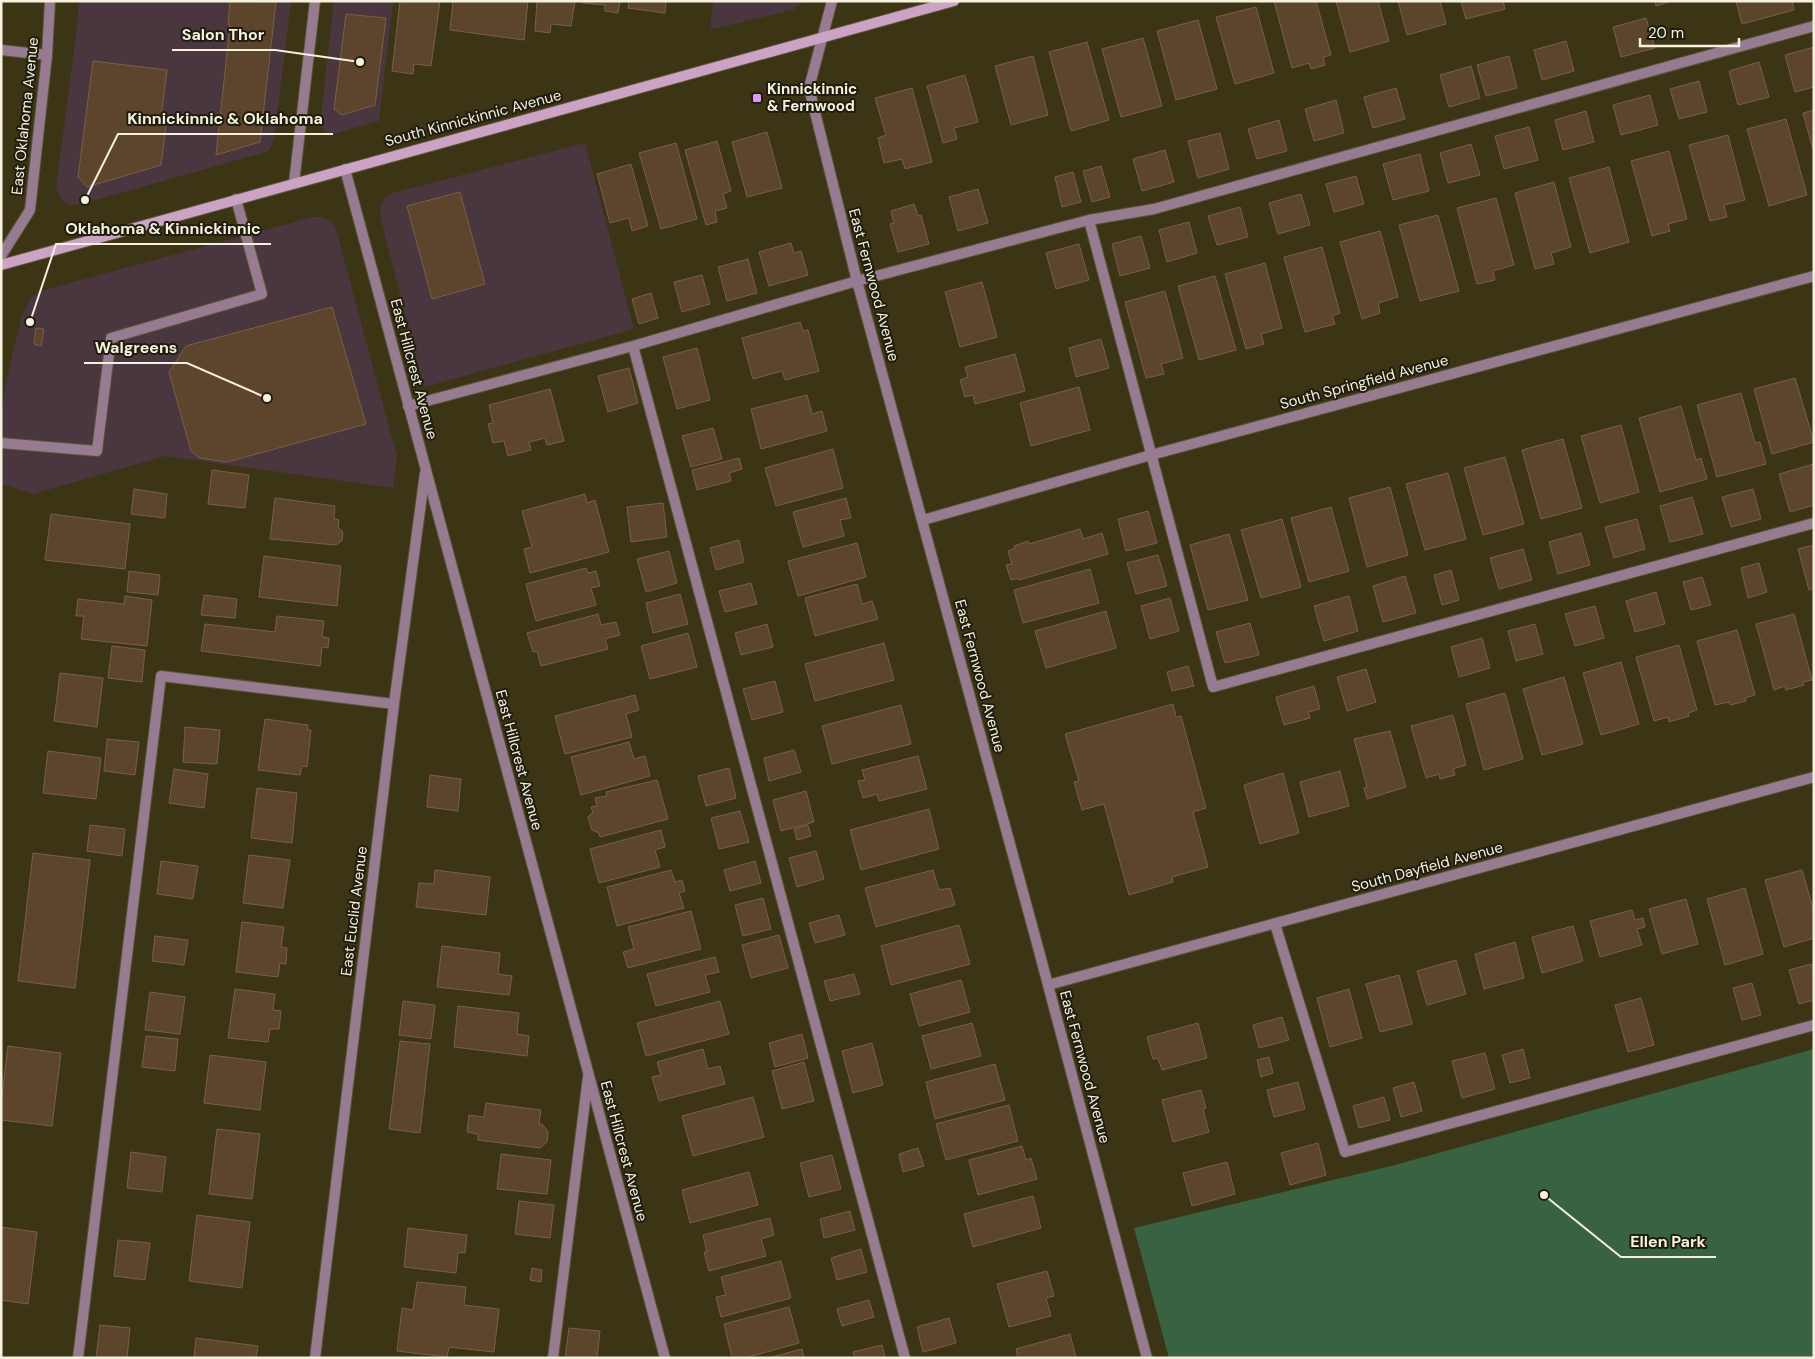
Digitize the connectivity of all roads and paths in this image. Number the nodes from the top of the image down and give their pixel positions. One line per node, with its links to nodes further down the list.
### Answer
1 (50, 1): 8 (street, East Oklahoma Avenue)
2 (315, 1): 10 (street)
3 (832, 1): 6 (street, East Fernwood Avenue)
4 (954, 1): 6 (main road, South Kinnickinnic Avenue)
5 (1814, 26): 12 (street)
6 (823, 38): 9 (main road, South Kinnickinnic Avenue); 16 (street, East Fernwood Avenue)
7 (1, 50): 8 (street)
8 (47, 55): 13 (street, East Oklahoma Avenue)
9 (345, 169): 10 (main road, South Kinnickinnic Avenue); 18 (street, East Hillcrest Avenue)
10 (294, 183): 11 (main road, South Kinnickinnic Avenue)
11 (236, 199): 14 (main road, South Kinnickinnic Avenue); 19 (street)
12 (1089, 220): 16 (street); 20 (street)
13 (1, 256)
14 (1, 265)
15 (1814, 276): 20 (street, South Springfield Avenue)
16 (857, 282): 17 (street); 22 (street, East Fernwood Avenue)
17 (633, 346): 18 (street); 34 (street)
18 (408, 406): 21 (street, East Hillcrest Avenue)
19 (1, 443)
20 (1151, 455): 22 (street, South Springfield Avenue); 23 (street)
21 (425, 468): 24 (street, East Euclid Avenue); 29 (street, East Hillcrest Avenue)
22 (923, 520): 27 (street, East Fernwood Avenue)
23 (1814, 522)
24 (394, 704): 30 (street); 31 (street, East Euclid Avenue)
25 (1814, 777): 26 (street, South Dayfield Avenue)
26 (1275, 924): 27 (street, South Dayfield Avenue); 28 (street)
27 (1048, 985): 35 (street, East Fernwood Avenue)
28 (1814, 1025)
29 (588, 1077): 32 (street); 33 (street, East Hillcrest Avenue)
30 (78, 1358)
31 (315, 1358)
32 (553, 1358)
33 (664, 1358)
34 (905, 1358)
35 (1147, 1358)

